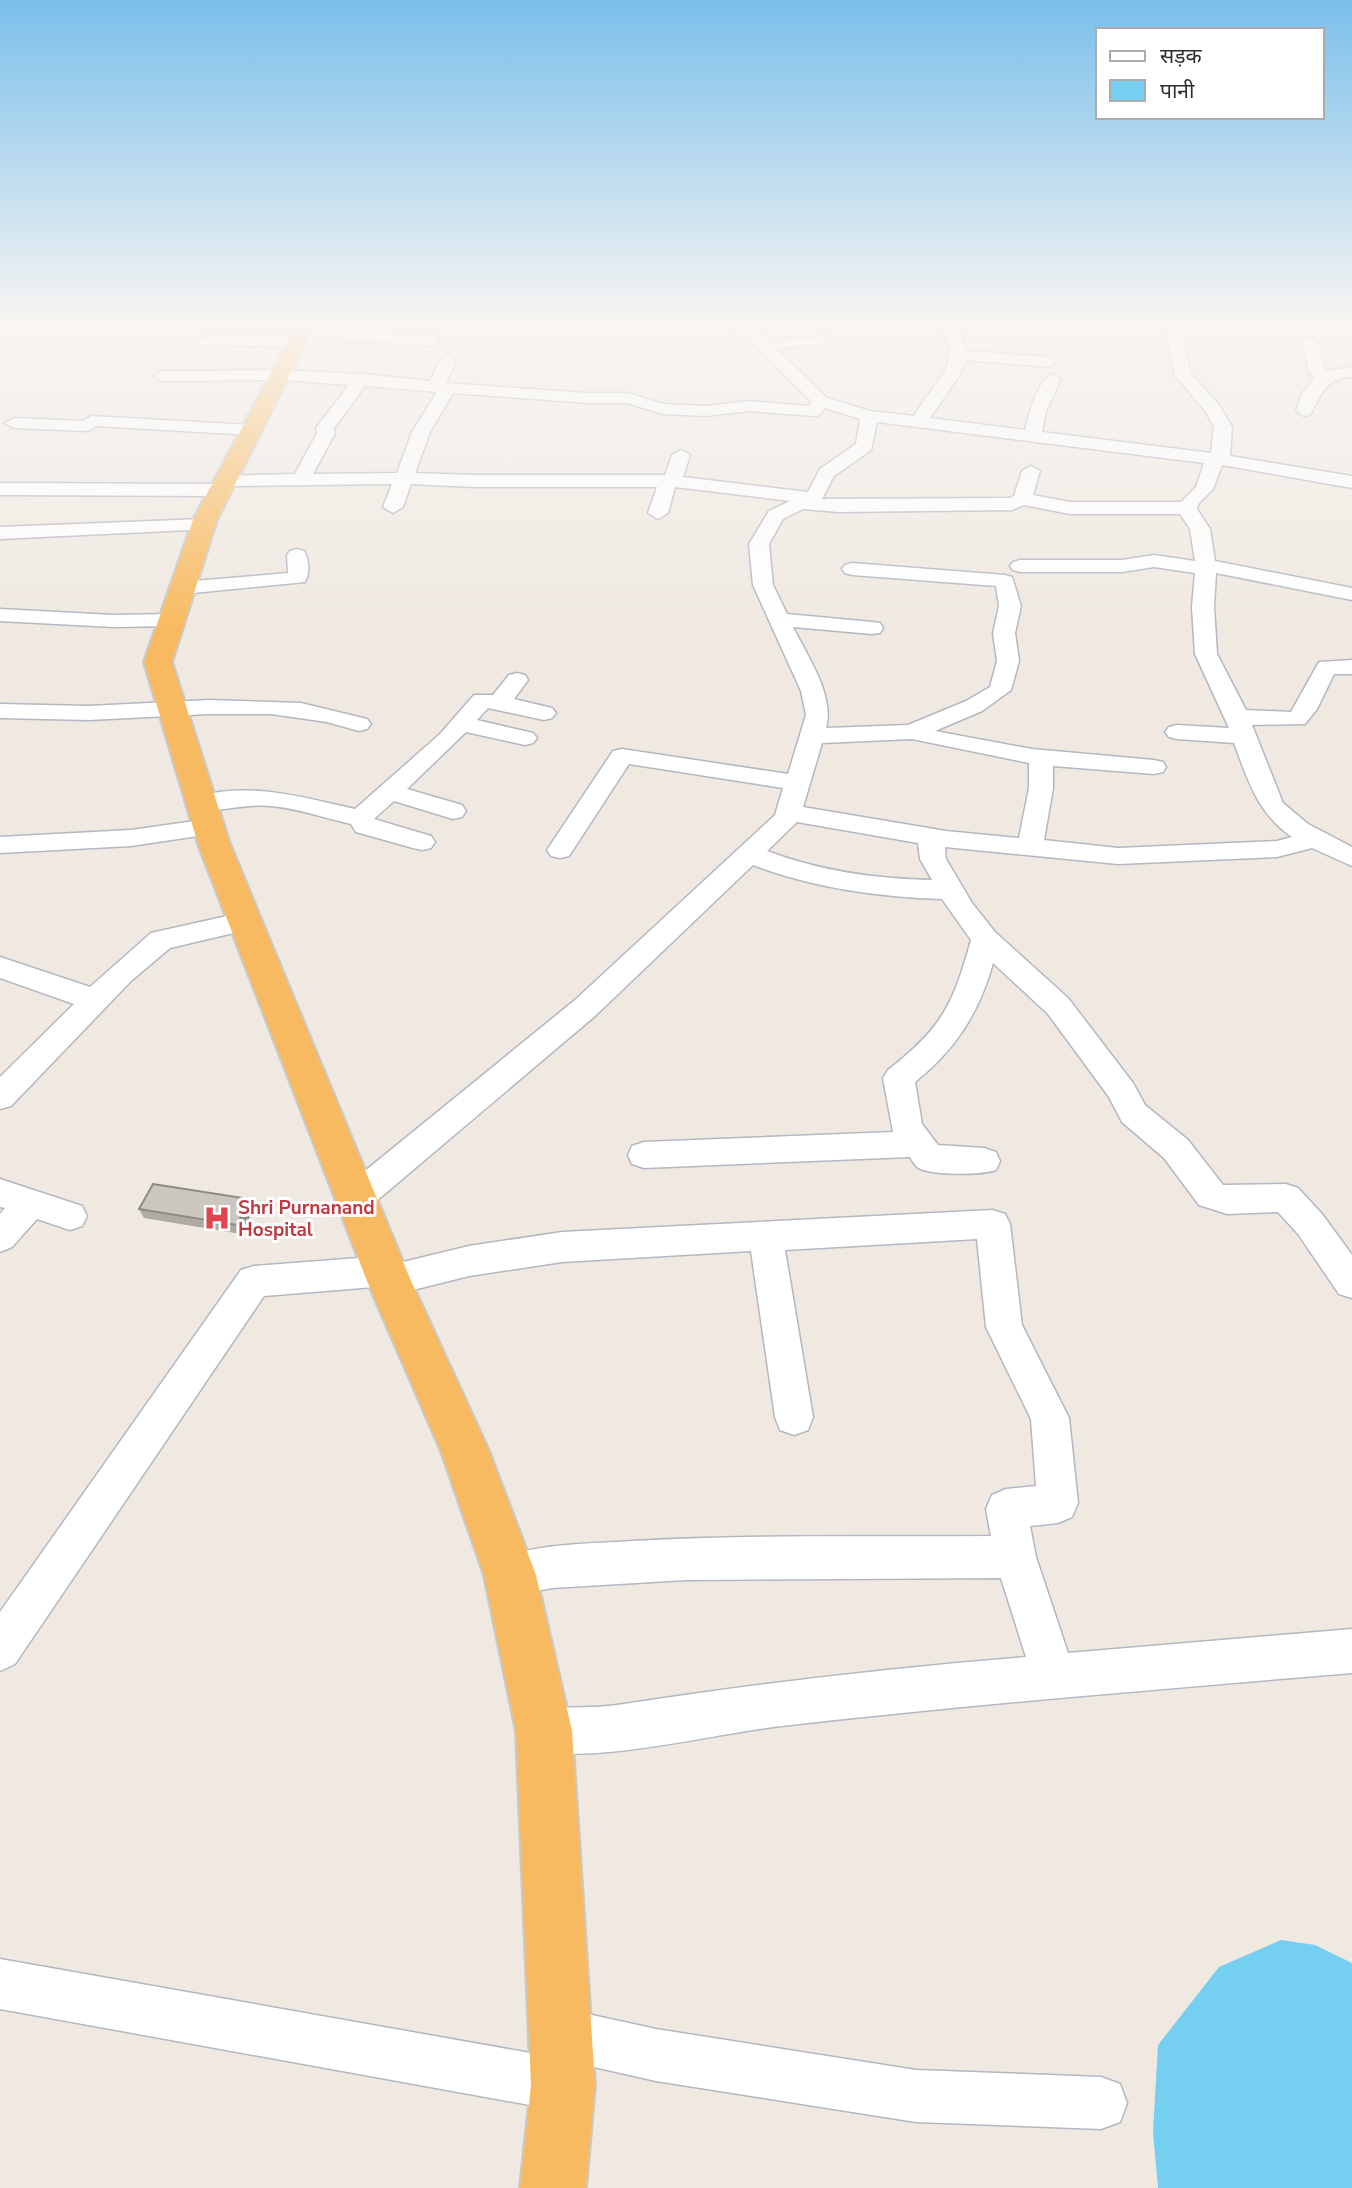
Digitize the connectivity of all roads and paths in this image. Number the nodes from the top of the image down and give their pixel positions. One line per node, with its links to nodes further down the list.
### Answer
1 (182, 426): 9 (street)
2 (253, 426): 9 (highway)
3 (327, 426): 15 (street)
4 (424, 426): 14 (street)
5 (868, 426): 21 (street)
6 (969, 426): 10 (street)
7 (1035, 426): 10 (street)
8 (1223, 426): 12 (street)
9 (251, 430): 19 (highway)
10 (1033, 436): 12 (street)
11 (681, 454): 17 (street)
12 (1219, 460): 16 (street); 24 (street)
13 (1031, 471): 20 (street)
14 (402, 478): 15 (street); 17 (street); 23 (street)
15 (301, 479): 19 (street)
16 (1344, 480): 22 (street)
17 (670, 481): 21 (street); 25 (street)
18 (0, 489): 19 (street)
19 (216, 498): 27 (street); 33 (highway)
20 (1024, 499): 21 (street); 24 (street); 26 (street)
21 (805, 501): 35 (street)
22 (1352, 505)
23 (393, 507)
24 (1188, 508): 30 (street)
25 (658, 513)
26 (1010, 524)
27 (0, 533)
28 (297, 555): 33 (street)
29 (1020, 566): 30 (street)
30 (1205, 567): 32 (street); 45 (street)
31 (852, 569): 46 (street)
32 (1352, 594)
33 (177, 604): 34 (street); 40 (highway)
34 (0, 615)
35 (777, 619): 36 (street); 48 (street)
36 (872, 628)
37 (1352, 667): 45 (street)
38 (517, 680): 39 (street)
39 (499, 703): 42 (street); 44 (street)
40 (173, 708): 41 (street); 43 (street); 56 (highway)
41 (0, 711)
42 (544, 713)
43 (359, 724)
44 (460, 724): 49 (street); 53 (street)
45 (1241, 727): 47 (street); 59 (street)
46 (912, 732): 48 (street); 50 (street)
47 (1177, 732)
48 (812, 736): 52 (street)
49 (525, 737)
50 (1041, 758): 51 (street); 62 (street)
51 (1154, 768)
52 (798, 783): 55 (street); 63 (street)
53 (388, 792): 54 (street); 57 (street)
54 (453, 811)
55 (789, 812): 58 (street); 64 (street)
56 (206, 815): 57 (street); 61 (street); 67 (highway)
57 (360, 818): 60 (street)
58 (930, 836): 62 (street); 66 (street)
59 (1315, 839): 62 (street); 65 (street)
60 (422, 842)
61 (0, 845)
62 (1030, 846)
63 (561, 850)
64 (749, 854): 66 (street); 76 (street)
65 (1352, 857)
66 (951, 890): 68 (street)
67 (245, 921): 70 (street); 76 (highway)
68 (985, 939): 72 (street); 81 (street)
69 (0, 967): 70 (street)
70 (95, 1000): 71 (street)
71 (0, 1097)
72 (919, 1144): 73 (street); 74 (street)
73 (644, 1155)
74 (984, 1161)
75 (16, 1198): 77 (street); 79 (street)
76 (356, 1198): 80 (highway)
77 (70, 1216)
78 (766, 1236): 80 (street); 82 (street); 83 (street)
79 (0, 1237)
80 (387, 1276): 84 (highway); 85 (street)
81 (1352, 1283)
82 (794, 1417)
83 (1015, 1557): 84 (street); 87 (street)
84 (510, 1575): 88 (highway)
85 (0, 1648)
86 (1352, 1651): 87 (street)
87 (1054, 1676): 88 (street)
88 (544, 1731): 90 (highway)
89 (0, 1984): 91 (street)
90 (560, 2034): 91 (highway); 92 (street)
91 (563, 2085): 93 (highway)
92 (1101, 2103)
93 (553, 2188)

